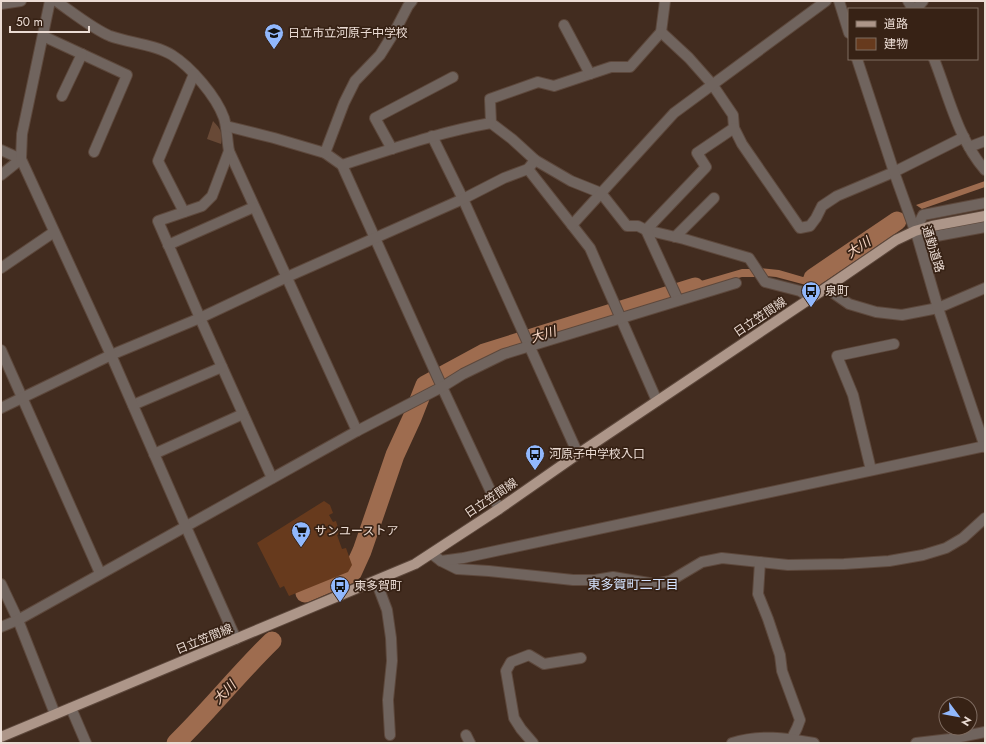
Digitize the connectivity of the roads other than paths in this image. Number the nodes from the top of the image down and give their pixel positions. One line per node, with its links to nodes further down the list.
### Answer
1 (21, 1): 8 (street)
2 (50, 1): 12 (street)
3 (56, 1): 16 (street)
4 (412, 1): 32 (street)
5 (665, 1): 11 (street)
6 (826, 1): 19 (street)
7 (839, 1): 10 (street)
8 (1, 4)
9 (564, 25): 17 (street)
10 (848, 30)
11 (661, 32): 17 (street); 19 (street)
12 (43, 36): 13 (street); 33 (street)
13 (82, 54): 20 (street); 31 (street)
14 (857, 60): 38 (street, 通勤道路)
15 (934, 60): 25 (street)
16 (194, 74): 22 (street); 45 (street)
17 (590, 74): 21 (street)
18 (453, 78): 28 (street)
19 (712, 84): 23 (street); 40 (street)
20 (62, 96)
21 (491, 123): 24 (street); 34 (street)
22 (226, 126): 30 (street); 32 (street)
23 (734, 128): 38 (street); 49 (street)
24 (432, 136): 28 (street); 42 (street)
25 (964, 137): 27 (street); 38 (street)
26 (985, 141): 27 (street)
27 (969, 147): 37 (street)
28 (392, 149): 35 (street)
29 (1, 150): 33 (street)
30 (229, 151): 44 (street); 45 (street)
31 (94, 152)
32 (325, 154): 35 (street)
33 (21, 159): 39 (street); 51 (street)
34 (535, 160): 36 (street); 40 (street)
35 (342, 165): 53 (street)
36 (528, 169): 42 (street); 47 (street)
37 (985, 170)
38 (894, 172): 50 (street, 通勤道路)
39 (1, 175)
40 (601, 193): 47 (street); 49 (street)
41 (714, 198): 52 (street)
42 (463, 199): 53 (street); 65 (street)
43 (985, 203): 50 (street)
44 (254, 207): 54 (street); 56 (street)
45 (184, 212): 54 (street)
46 (985, 216): 50 (main road, 日立笠間線)
47 (572, 225): 63 (street)
48 (985, 227): 50 (street)
49 (646, 230): 52 (street); 60 (street)
50 (915, 231): 58 (main road, 日立笠間線); 62 (street, 通勤道路)
51 (54, 232): 55 (street); 68 (street)
52 (675, 237): 61 (street)
53 (375, 238): 56 (street); 70 (street)
54 (168, 245): 64 (street)
55 (1, 268)
56 (287, 277): 64 (street); 76 (street)
57 (736, 283): 60 (street)
58 (826, 288): 61 (main road, 日立笠間線); 62 (street)
59 (985, 288): 62 (street)
60 (676, 295): 63 (street)
61 (811, 298): 72 (main road, 日立笠間線)
62 (938, 308): 77 (street, 通勤道路)
63 (618, 313): 65 (street); 72 (street)
64 (200, 318): 68 (street); 69 (street)
65 (526, 341): 70 (street); 79 (street)
66 (894, 344): 80 (street)
67 (1, 350): 71 (street)
68 (111, 355): 71 (street); 73 (street)
69 (222, 367): 73 (street); 75 (street)
70 (439, 380): 76 (street); 82 (street)
71 (22, 398): 74 (street); 88 (street)
72 (657, 401): 79 (main road, 日立笠間線)
73 (133, 406): 78 (street)
74 (1, 408)
75 (243, 414): 78 (street); 81 (street)
76 (358, 431): 81 (street)
77 (985, 446): 80 (street)
78 (154, 454): 84 (street)
79 (578, 454): 82 (main road, 日立笠間線)
80 (871, 470): 86 (street)
81 (272, 478): 84 (street)
82 (499, 509): 85 (main road, 日立笠間線)
83 (985, 518): 87 (street)
84 (186, 527): 88 (street); 93 (street)
85 (432, 554): 86 (street); 89 (main road, 日立笠間線)
86 (441, 561): 87 (street)
87 (760, 562): 100 (street)
88 (100, 573): 91 (street)
89 (376, 581): 93 (main road, 日立笠間線); 98 (street)
90 (1, 584): 91 (street)
91 (18, 620): 92 (street); 96 (street)
92 (1, 627)
93 (236, 639): 95 (main road, 日立笠間線)
94 (581, 658): 102 (street)
95 (71, 708): 96 (main road, 日立笠間線); 101 (street)
96 (56, 714): 99 (main road, 日立笠間線)
97 (985, 732): 105 (street)
98 (390, 735)
99 (1, 737)
100 (791, 740): 103 (street); 104 (street)
101 (86, 743)
102 (533, 743)
103 (732, 743)
104 (814, 743)
105 (916, 743)

